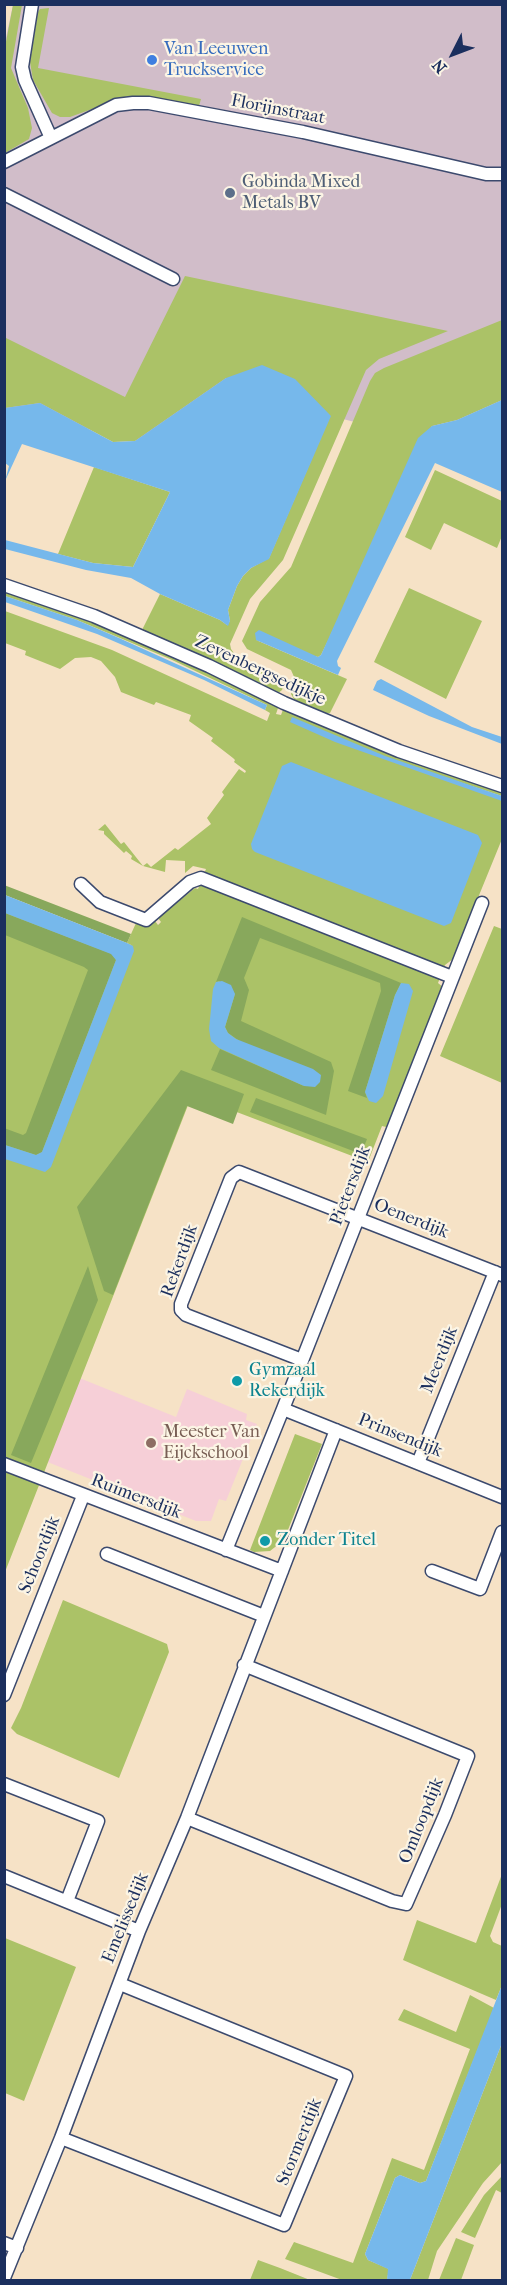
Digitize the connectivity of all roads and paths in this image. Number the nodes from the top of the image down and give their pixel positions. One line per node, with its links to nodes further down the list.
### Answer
1 (32, 4): 2 (street)
2 (51, 138): 3 (street, Florijnstraat); 4 (street, Florijnstraat)
3 (4, 162)
4 (502, 174)
5 (4, 194): 6 (street)
6 (173, 279)
7 (4, 585): 8 (street, Zevenbergsedijkje)
8 (502, 786)
9 (81, 885): 11 (street)
10 (482, 903): 11 (street, Pietersdijk)
11 (452, 977): 13 (street, Pietersdijk)
12 (239, 1172): 13 (street, Oenerdijk); 15 (street, Rekerdijk)
13 (358, 1218): 14 (street, Oenerdijk); 15 (street, Pietersdijk)
14 (499, 1273): 18 (street, Meerdijk)
15 (302, 1360): 16 (street, Pietersdijk)
16 (283, 1409): 17 (street, Prinsendijk); 23 (street)
17 (336, 1430): 18 (street, Prinsendijk); 25 (street)
18 (418, 1463): 21 (street, Prinsendijk)
19 (4, 1464): 20 (street, Ruimersdijk)
20 (83, 1496): 23 (street, Ruimersdijk); 29 (street, Schoordijk)
21 (502, 1497)
22 (502, 1532): 26 (street)
23 (226, 1550): 25 (street, Ruimersdijk)
24 (106, 1554): 27 (street)
25 (282, 1571): 27 (street, Emelissedijk)
26 (432, 1571)
27 (264, 1617): 28 (street, Emelissedijk)
28 (244, 1665): 31 (street, Emelissedijk); 31 (street, Omloopdijk)
29 (4, 1695)
30 (4, 1785): 33 (street)
31 (187, 1818): 34 (street, Emelissedijk)
32 (4, 1876): 33 (street)
33 (67, 1901): 34 (street)
34 (139, 1931): 35 (street, Emelissedijk)
35 (120, 1984): 36 (street, Emelissedijk); 36 (street, Stormerdijk)
36 (61, 2138): 38 (street, Emelissedijk)
37 (4, 2243): 38 (street)
38 (17, 2248): 39 (street, Emelissedijk)
39 (4, 2278)

